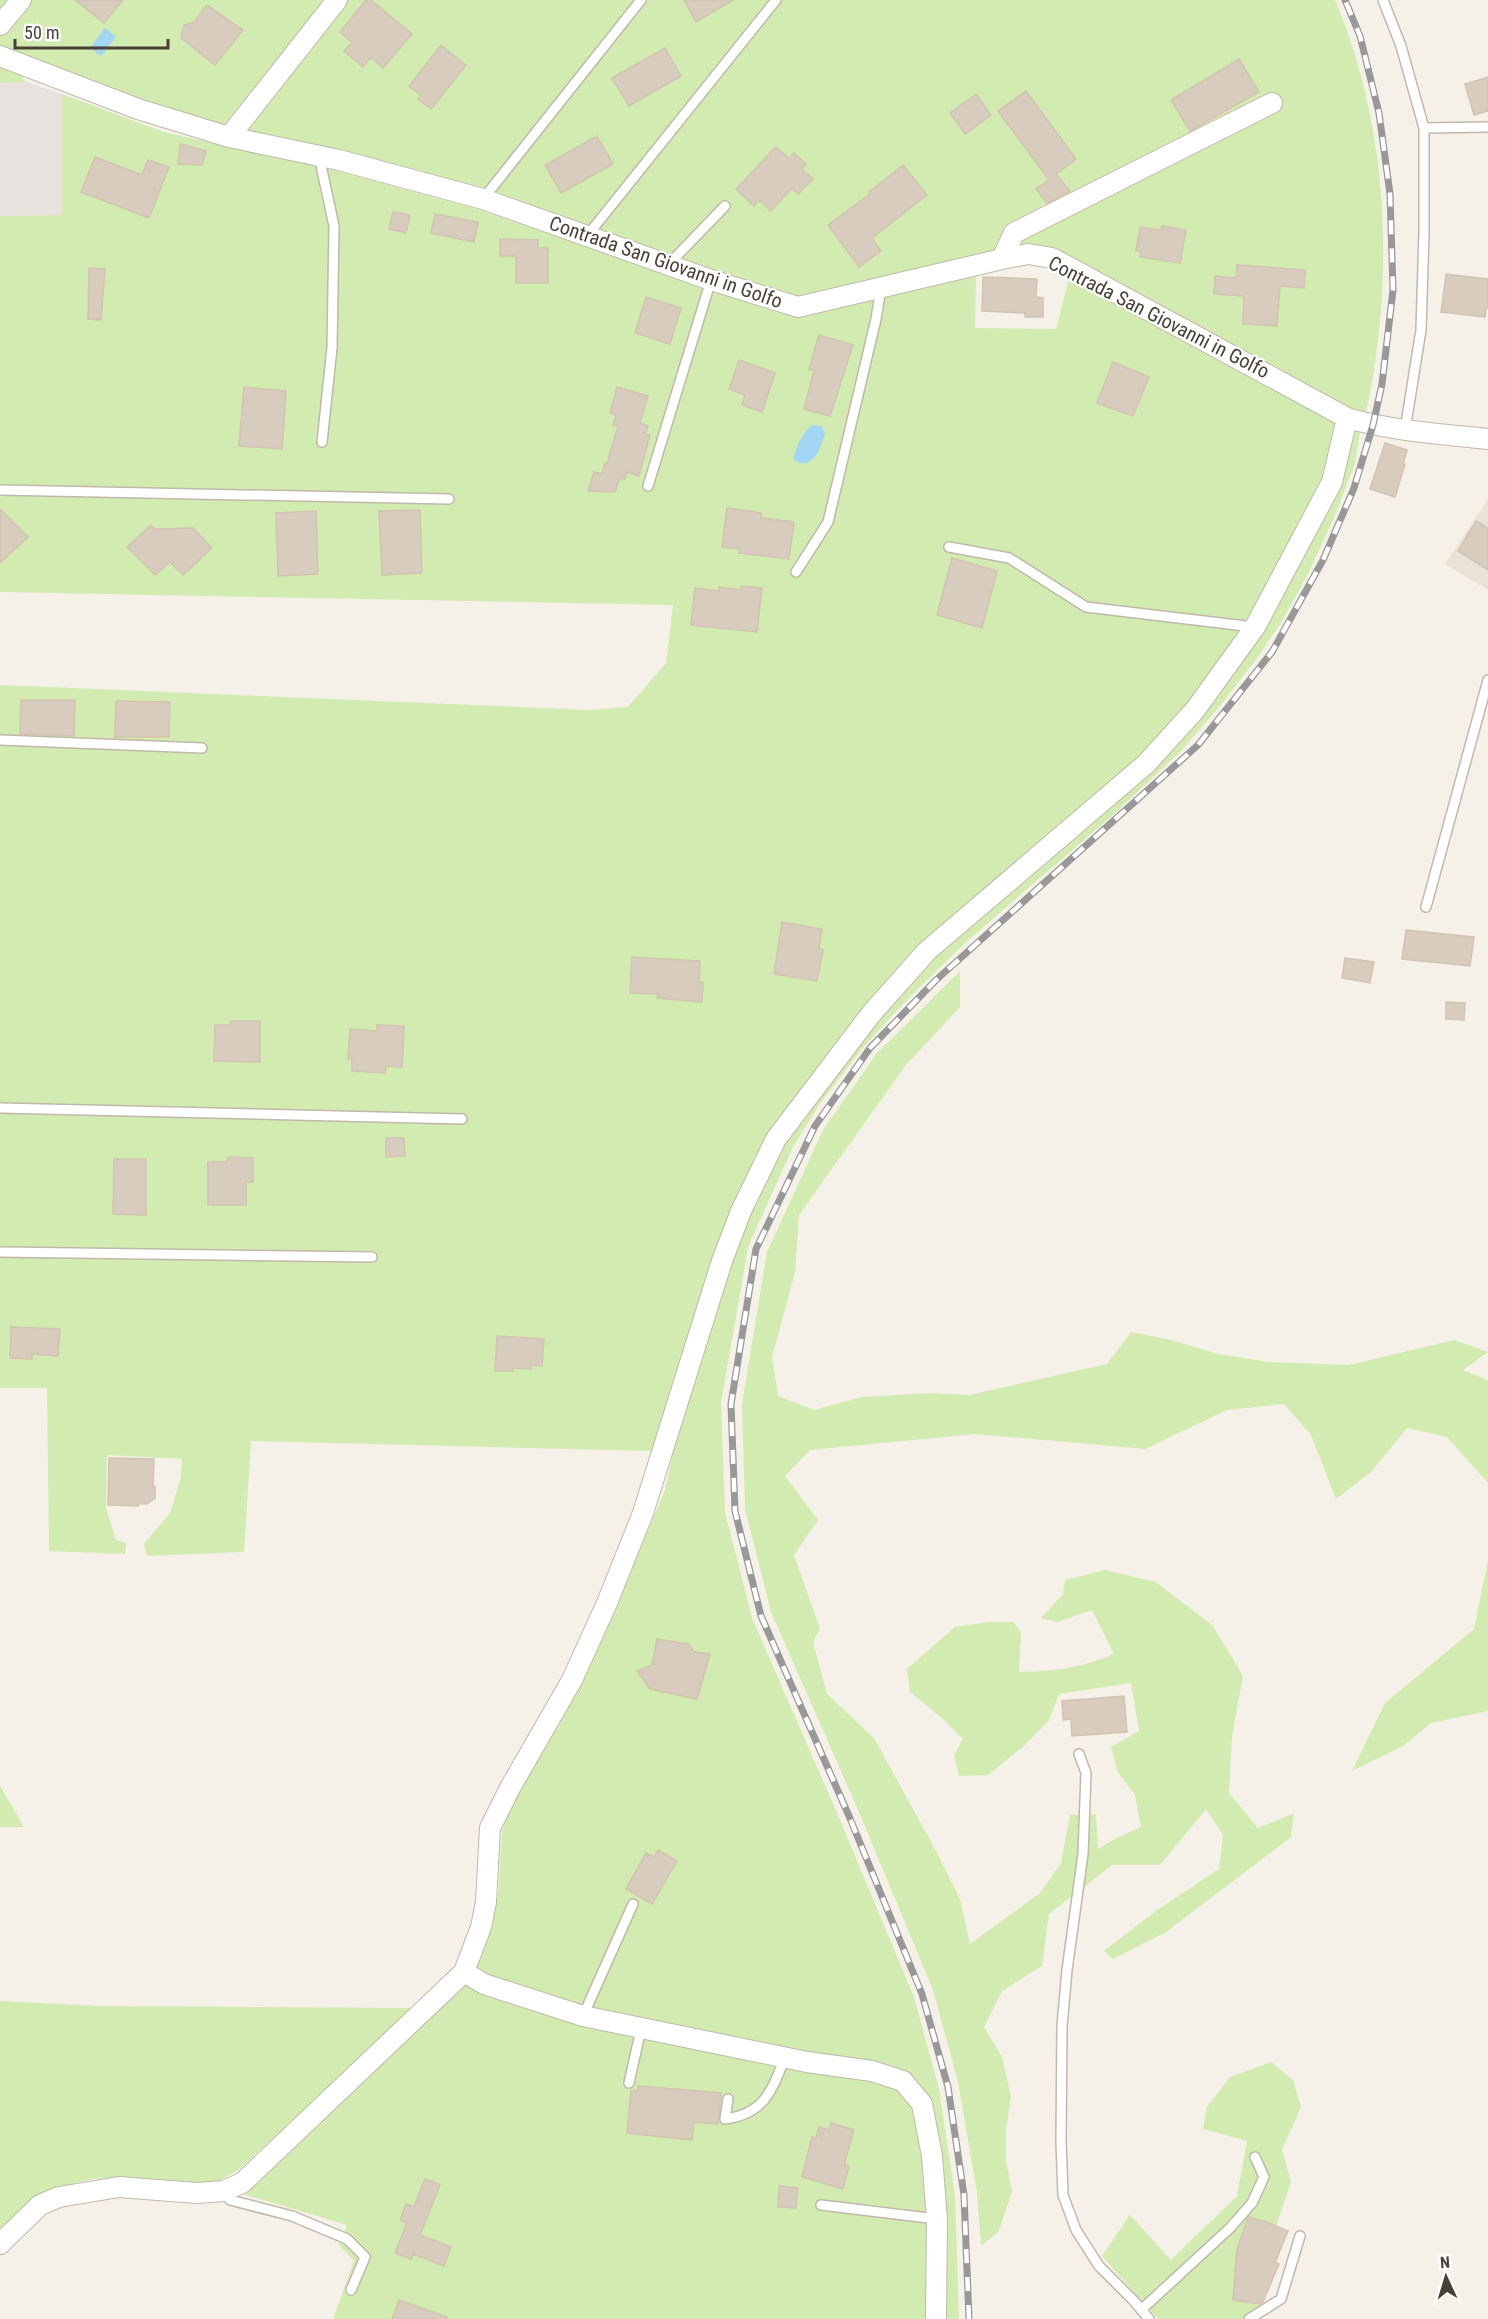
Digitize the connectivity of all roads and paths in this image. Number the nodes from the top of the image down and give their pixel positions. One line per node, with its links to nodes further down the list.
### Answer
1 (21, 0): 6 (street)
2 (337, 0): 11 (street)
3 (641, 0): 13 (lane)
4 (776, 0): 15 (lane)
5 (1383, 0): 10 (lane)
6 (0, 25)
7 (0, 56): 11 (street, Contrada San Giovanni in Golfo)
8 (1272, 103): 16 (street)
9 (1488, 127): 10 (lane)
10 (1424, 128): 21 (lane)
11 (229, 136): 12 (street, Contrada San Giovanni in Golfo)
12 (319, 156): 13 (street, Contrada San Giovanni in Golfo); 23 (lane)
13 (483, 199): 15 (street, Contrada San Giovanni in Golfo)
14 (725, 206): 17 (lane)
15 (587, 236): 17 (street, Contrada San Giovanni in Golfo)
16 (1002, 259): 19 (street, Contrada San Giovanni in Golfo); 20 (street, Contrada San Giovanni in Golfo)
17 (669, 264): 18 (street, Contrada San Giovanni in Golfo)
18 (711, 280): 19 (street, Contrada San Giovanni in Golfo); 24 (lane)
19 (881, 288): 28 (lane)
20 (1347, 417): 21 (street, Contrada San Giovanni in Golfo); 29 (street)
21 (1405, 430): 22 (street, Contrada San Giovanni in Golfo)
22 (1488, 439)
23 (322, 442)
24 (648, 486)
25 (0, 490): 26 (lane)
26 (449, 499)
27 (949, 548): 29 (lane)
28 (796, 572)
29 (1255, 627): 40 (street)
30 (1488, 680): 33 (lane)
31 (0, 740): 32 (lane)
32 (202, 748)
33 (1426, 907)
34 (0, 1108): 35 (lane)
35 (462, 1119)
36 (0, 1252): 37 (lane)
37 (372, 1257)
38 (1079, 1754): 53 (lane)
39 (633, 1904): 41 (lane)
40 (464, 1972): 41 (street); 47 (street)
41 (583, 2016): 42 (street)
42 (641, 2029): 43 (street); 44 (lane)
43 (784, 2057): 45 (lane); 49 (street)
44 (629, 2083)
45 (728, 2099)
46 (1255, 2157): 53 (lane)
47 (224, 2191): 51 (street); 52 (lane)
48 (821, 2205): 49 (lane)
49 (937, 2219): 54 (street)
50 (1300, 2236): 56 (lane)
51 (0, 2244)
52 (351, 2290)
53 (1141, 2310): 55 (lane)
54 (936, 2319)
55 (1149, 2319)
56 (1249, 2319)

